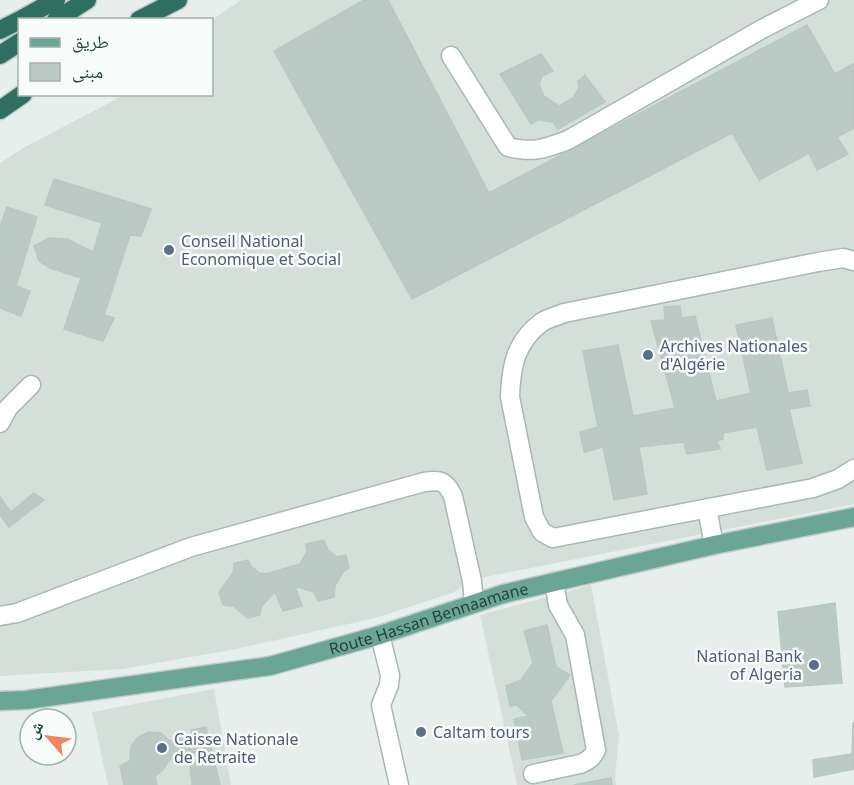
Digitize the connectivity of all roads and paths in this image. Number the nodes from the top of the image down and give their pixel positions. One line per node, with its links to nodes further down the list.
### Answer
1 (56, 0): 5 (highway)
2 (87, 0): 6 (highway)
3 (178, 0): 7 (highway)
4 (819, 0): 12 (street)
5 (24, 18)
6 (59, 18)
7 (143, 18)
8 (18, 21): 9 (highway)
9 (0, 30)
10 (18, 43): 11 (highway)
11 (0, 55)
12 (451, 56)
13 (20, 96): 14 (highway)
14 (0, 110)
15 (854, 261): 19 (street)
16 (32, 385): 17 (street)
17 (0, 423)
18 (854, 470): 19 (street)
19 (707, 508): 21 (street)
20 (854, 518): 21 (main road, Route Hassan Bennaamane)
21 (714, 545): 22 (main road, Route Hassan Bennaamane)
22 (554, 582): 23 (main road, Route Hassan Bennaamane); 29 (street)
23 (474, 603): 24 (street); 25 (main road, Route Hassan Bennaamane)
24 (0, 616)
25 (380, 635): 26 (main road, Route Hassan Bennaamane); 30 (street)
26 (26, 700): 27 (main road, Route Hassan Bennaamane); 28 (street)
27 (0, 701)
28 (0, 711)
29 (533, 774)
30 (399, 785)

